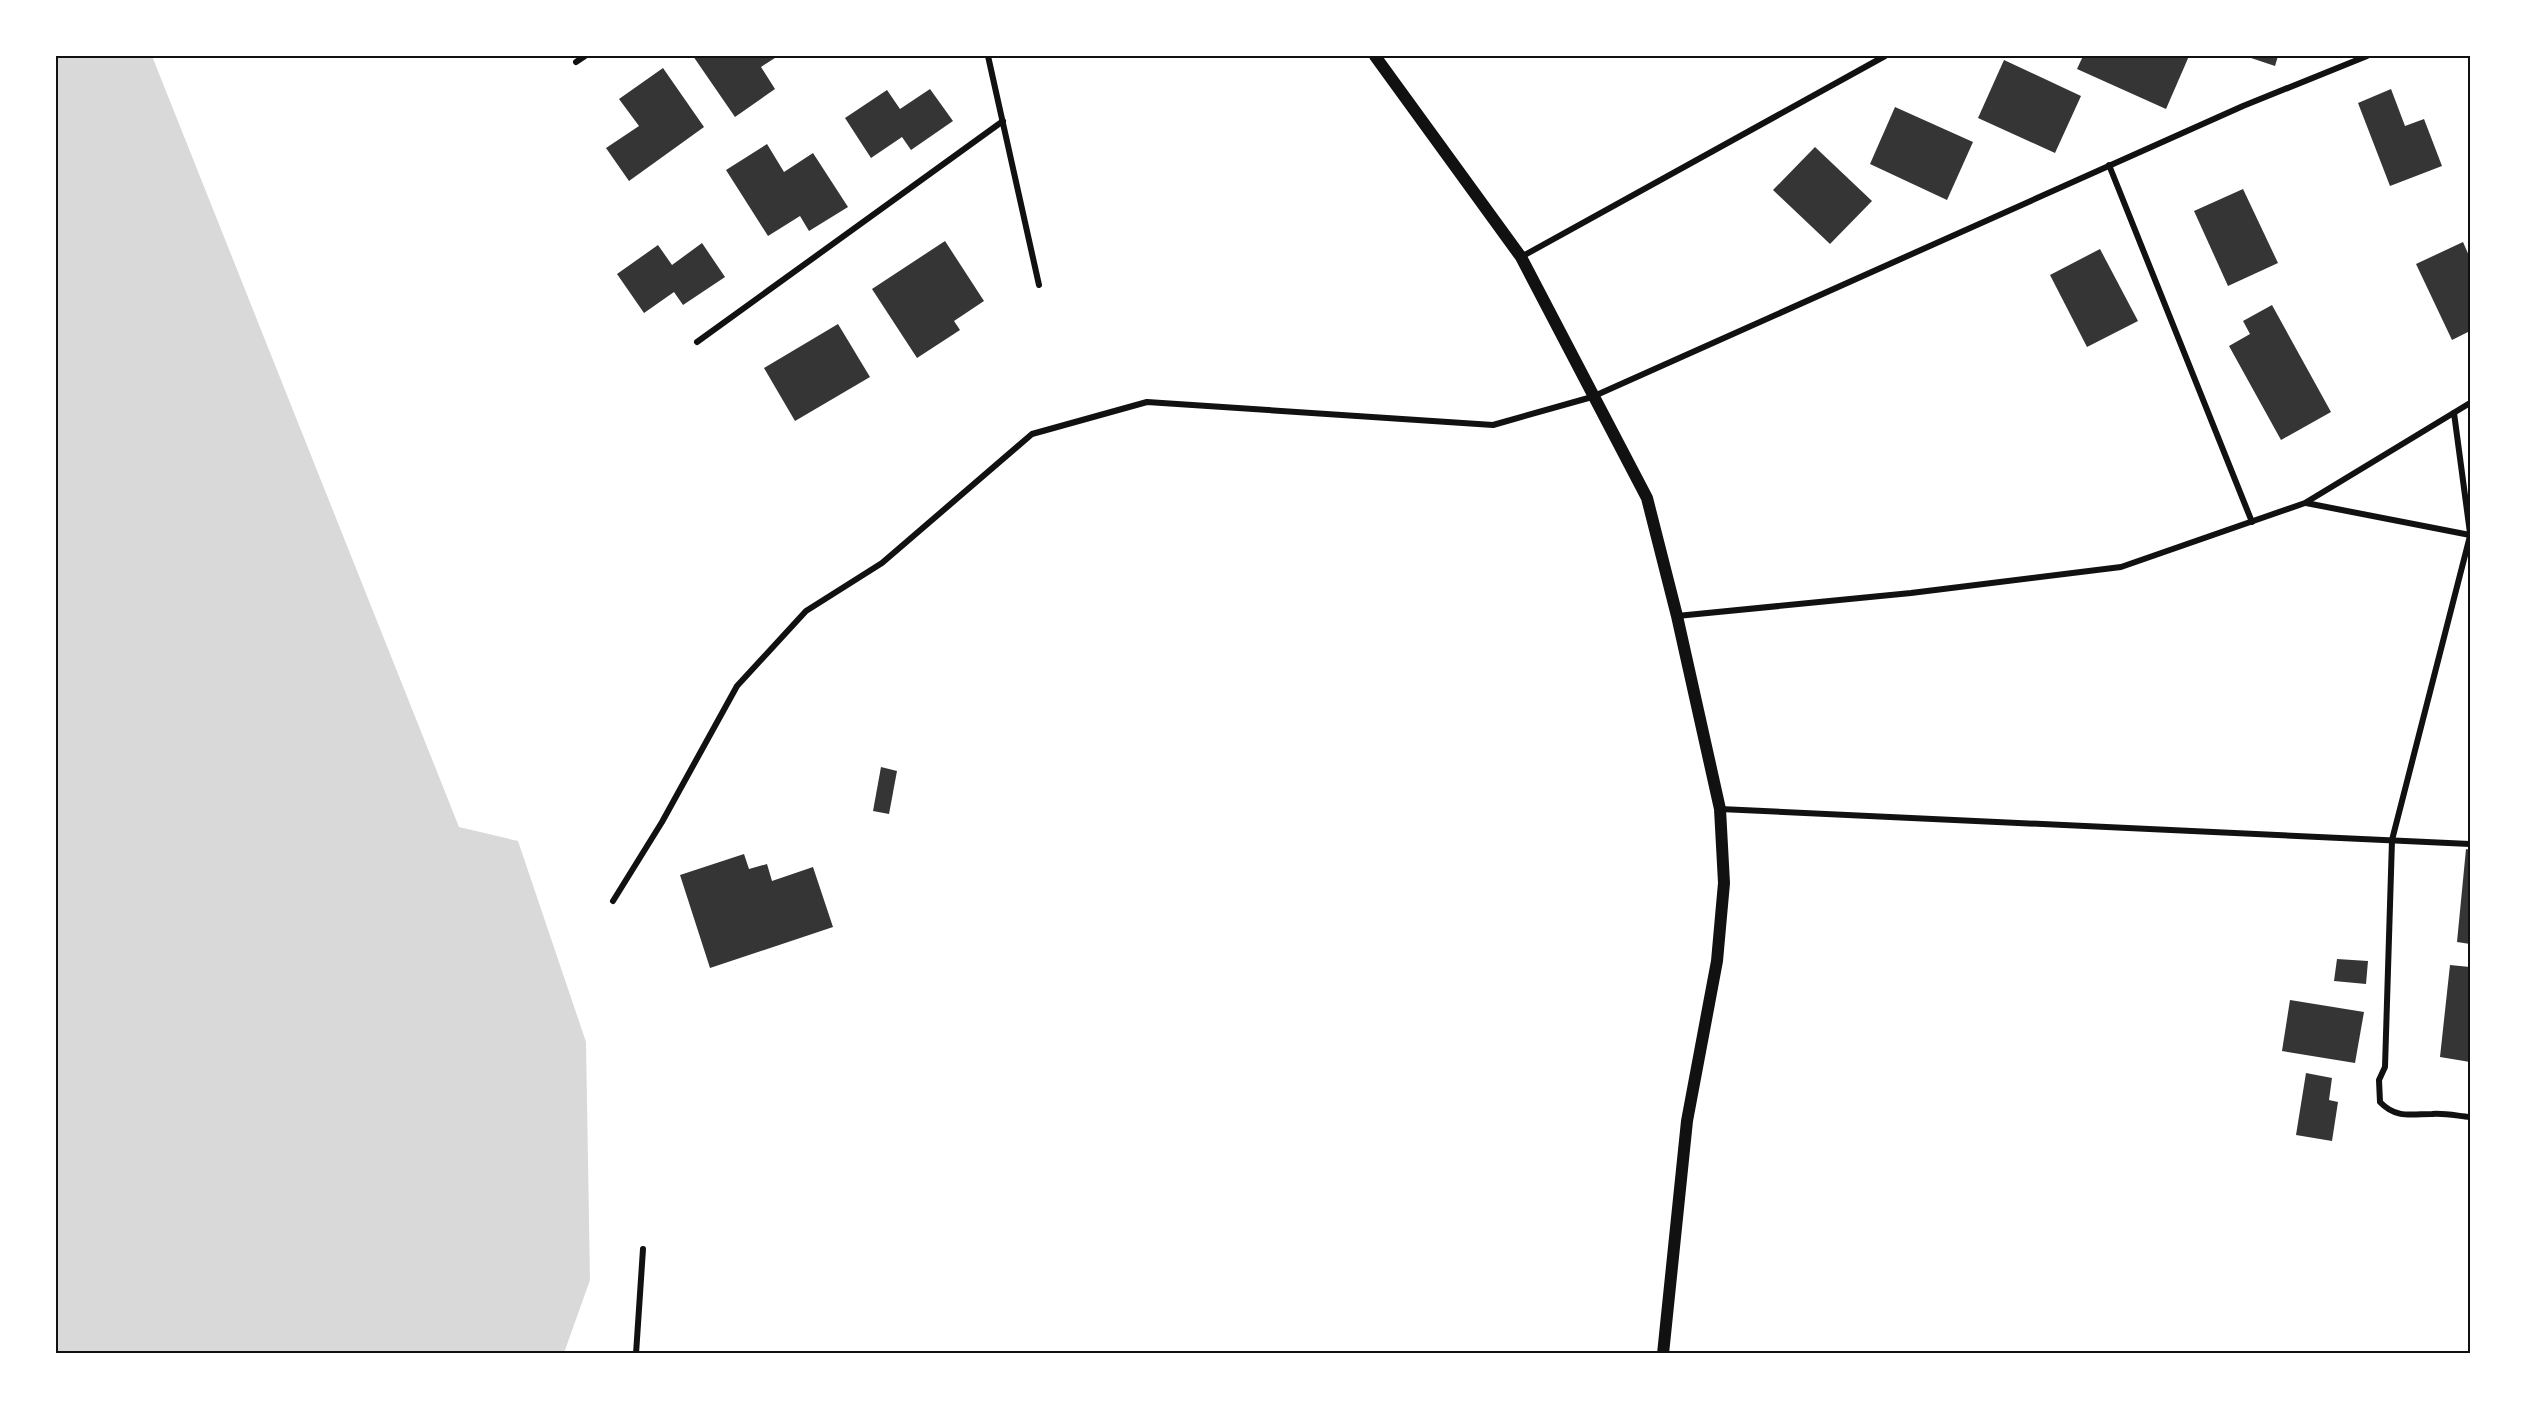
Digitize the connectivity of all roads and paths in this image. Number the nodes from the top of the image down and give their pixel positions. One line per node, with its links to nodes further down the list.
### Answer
1 (585, 56): 6 (street)
2 (988, 56): 7 (street)
3 (1375, 56): 9 (main road)
4 (1885, 56): 9 (street)
5 (2367, 56): 8 (street)
6 (576, 62)
7 (1003, 122): 10 (street); 11 (street)
8 (2109, 165): 12 (street); 16 (street)
9 (1521, 256): 12 (main road)
10 (1039, 285)
11 (698, 342)
12 (1592, 397): 18 (main road); 22 (street)
13 (2470, 403): 14 (street)
14 (2454, 413): 15 (street); 17 (street)
15 (2305, 503): 16 (street); 17 (street)
16 (2252, 522): 18 (street)
17 (2470, 535): 20 (street)
18 (1677, 616): 19 (main road)
19 (1720, 809): 20 (street); 26 (main road)
20 (2392, 840): 21 (street); 23 (street)
21 (2470, 844)
22 (613, 901)
23 (2470, 1117)
24 (643, 1249): 25 (street)
25 (636, 1353)
26 (1662, 1353)

